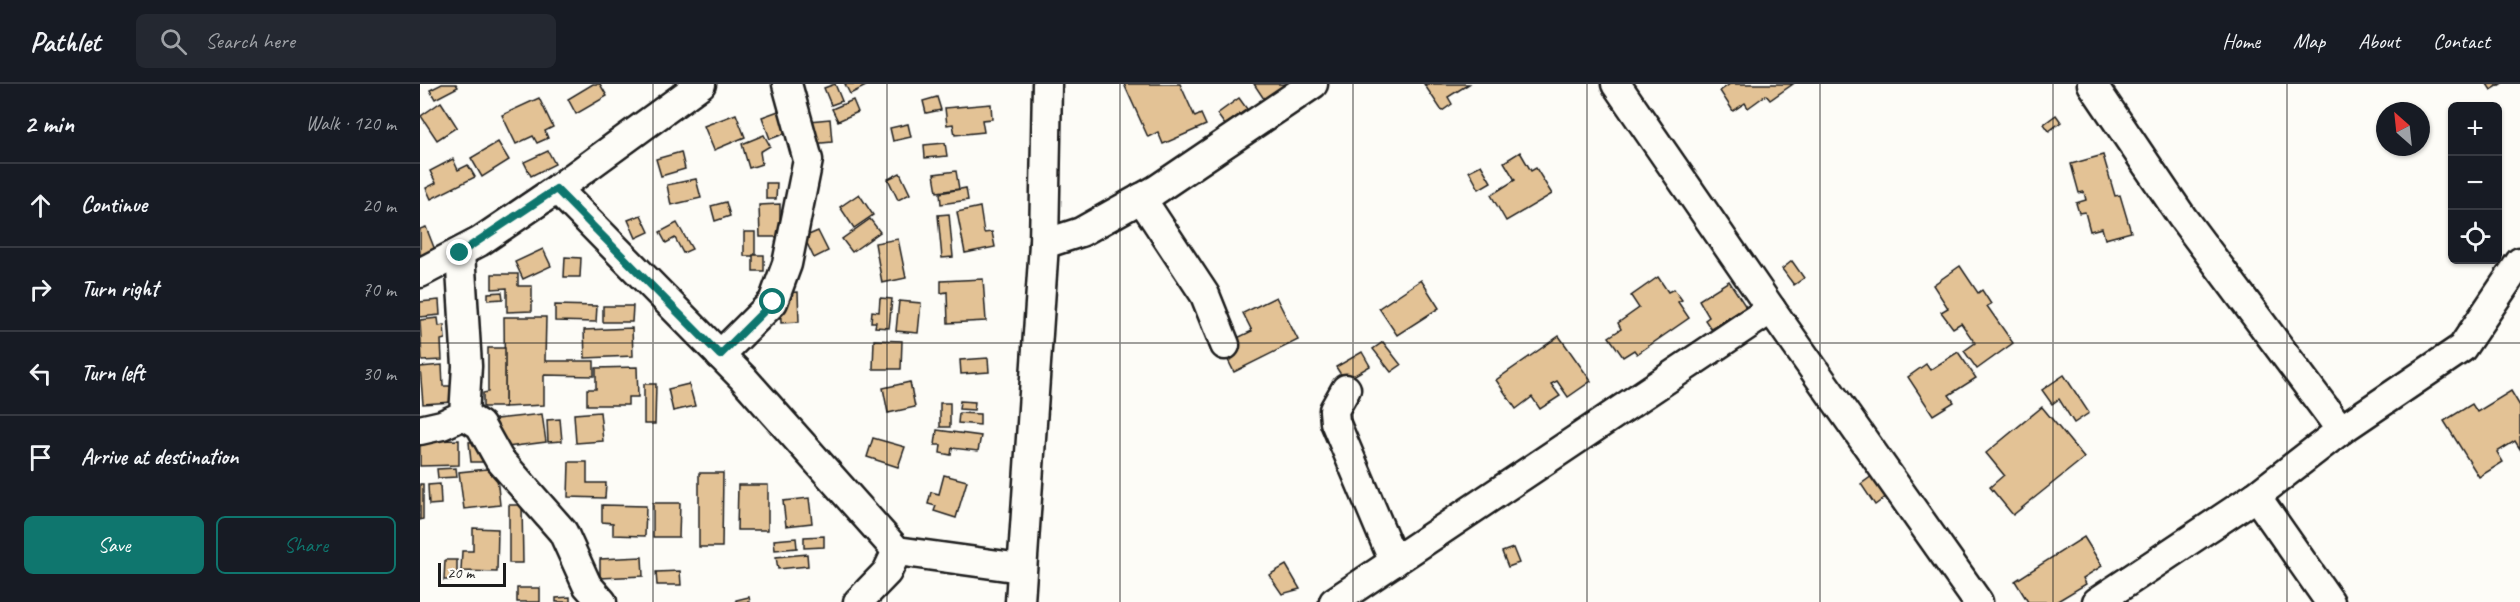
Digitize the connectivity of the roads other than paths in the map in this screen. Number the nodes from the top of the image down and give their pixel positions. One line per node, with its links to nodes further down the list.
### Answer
1 (701, 84): 7 (street)
2 (787, 84): 15 (street)
3 (1047, 84): 9 (street)
4 (1313, 84): 8 (street)
5 (1616, 84): 13 (street)
6 (2092, 84): 19 (street)
7 (556, 189): 10 (street); 15 (street)
8 (1141, 198): 9 (street); 14 (street)
9 (1044, 244): 23 (street)
10 (460, 253): 12 (street); 17 (street)
11 (2520, 262): 19 (street)
12 (420, 273)
13 (1771, 309): 22 (street); 28 (street)
14 (1225, 345)
15 (720, 355): 21 (street)
16 (1346, 389): 22 (street)
17 (464, 415): 18 (street); 24 (street)
18 (420, 430)
19 (2341, 430): 20 (street)
20 (2256, 496): 29 (street); 30 (street)
21 (897, 551): 23 (street); 25 (street)
22 (1394, 562): 27 (street)
23 (1021, 568): 26 (street)
24 (602, 602)
25 (858, 602)
26 (1020, 602)
27 (1334, 602)
28 (1978, 602)
29 (2097, 602)
30 (2330, 602)

